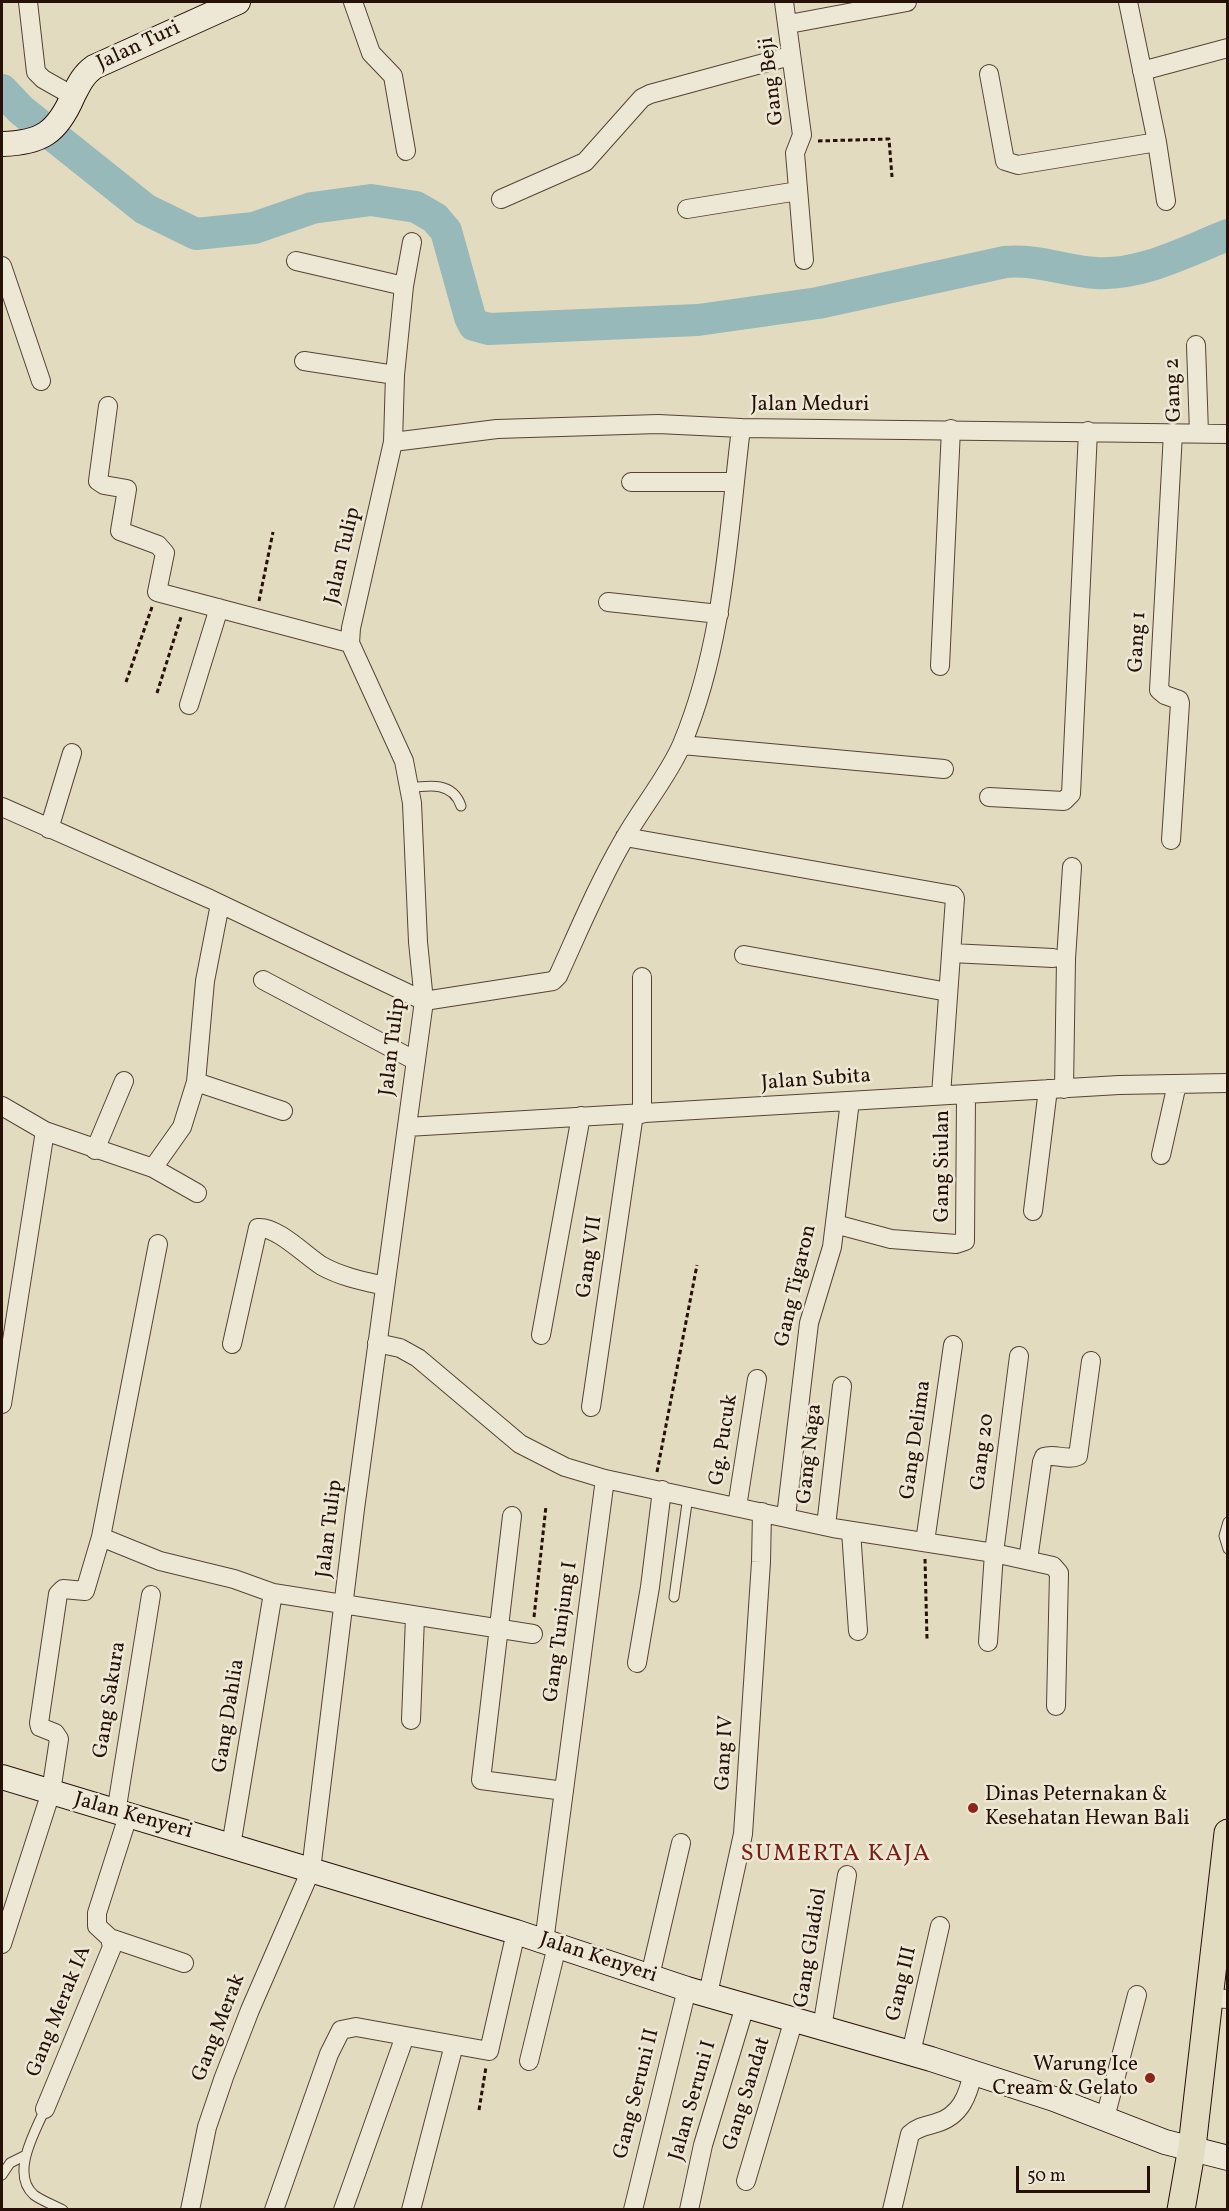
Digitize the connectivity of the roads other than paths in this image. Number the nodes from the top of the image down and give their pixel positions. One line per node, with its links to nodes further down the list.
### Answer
1 (28, 2): 12 (street)
2 (238, 2): 12 (street, Jalan Turi)
3 (353, 2): 15 (street)
4 (784, 2): 7 (street, Gang Beji)
5 (907, 2): 7 (street)
6 (1128, 2): 10 (street)
7 (789, 24): 9 (street, Gang Beji)
8 (1227, 48): 10 (street)
9 (790, 56): 16 (street, Gang Beji); 17 (street)
10 (1142, 71): 13 (street)
11 (989, 74): 13 (street)
12 (69, 104): 14 (street, Jalan Turi)
13 (1157, 142): 18 (street)
14 (2, 144)
15 (406, 151)
16 (798, 191): 19 (street); 21 (street, Gang Beji)
17 (501, 199)
18 (1166, 201)
19 (687, 209)
20 (412, 242): 24 (street, Jalan Tulip)
21 (804, 260)
22 (296, 261): 24 (street)
23 (2, 266): 28 (street)
24 (404, 286): 27 (street, Jalan Tulip)
25 (1196, 345): 34 (street, Gang 2)
26 (304, 361): 27 (street)
27 (395, 375): 36 (street, Jalan Tulip)
28 (41, 381)
29 (108, 406): 40 (street)
30 (741, 428): 31 (street, Jalan Meduri); 36 (street, Jalan Meduri); 38 (street)
31 (951, 429): 32 (street, Jalan Meduri); 43 (street)
32 (1088, 431): 33 (street, Jalan Meduri); 49 (street)
33 (1173, 433): 34 (street, Jalan Meduri); 54 (street, Gang 1)
34 (1199, 434): 35 (street, Jalan Meduri)
35 (1227, 434)
36 (393, 442): 42 (street, Jalan Tulip)
37 (631, 482): 38 (street)
38 (734, 482): 41 (street)
39 (608, 602): 41 (street)
40 (219, 608): 42 (street); 44 (street)
41 (719, 614): 45 (street)
42 (350, 643): 48 (street, Jalan Tulip)
43 (940, 666)
44 (189, 705)
45 (682, 745): 47 (street); 53 (street)
46 (72, 753): 52 (street)
47 (944, 769)
48 (409, 788): 50 (lane); 63 (street, Jalan Tulip)
49 (989, 797)
50 (461, 806)
51 (2, 807): 52 (street)
52 (49, 829): 56 (street)
53 (625, 837): 57 (street); 63 (street)
54 (1171, 840)
55 (1072, 867): 69 (street)
56 (220, 904): 63 (street); 66 (street)
57 (951, 953): 59 (street); 62 (street)
58 (744, 955): 62 (street)
59 (1053, 958)
60 (642, 977): 75 (street, Gang VII)
61 (262, 980): 64 (street)
62 (948, 992): 71 (street)
63 (424, 1000): 64 (street, Jalan Tulip)
64 (416, 1061): 77 (street, Jalan Tulip)
65 (124, 1081): 79 (street)
66 (196, 1082): 74 (street); 81 (street)
67 (1227, 1083): 68 (street, Jalan Subita)
68 (1177, 1084): 69 (street, Jalan Subita); 80 (street)
69 (1056, 1089): 70 (street, Jalan Subita); 83 (street)
70 (966, 1094): 71 (street, Jalan Subita); 84 (street, Gang Siulan)
71 (941, 1095): 72 (street, Jalan Subita)
72 (850, 1101): 75 (street, Jalan Subita); 84 (street, Gang Tigaron)
73 (2, 1106): 78 (street)
74 (283, 1111)
75 (638, 1114): 76 (street, Jalan Subita); 96 (street, Gang VII)
76 (581, 1116): 77 (street, Jalan Subita); 87 (street)
77 (407, 1127): 86 (street, Jalan Tulip)
78 (45, 1131): 79 (street); 95 (street)
79 (95, 1150): 81 (street)
80 (1161, 1155)
81 (153, 1168): 82 (street)
82 (197, 1193)
83 (1033, 1211)
84 (835, 1224): 103 (street, Gang Tigaron)
85 (158, 1244): 107 (street)
86 (385, 1286): 88 (street, Jalan Tulip); 89 (street)
87 (541, 1335)
88 (377, 1343): 97 (street); 115 (street, Jalan Tulip)
89 (232, 1344)
90 (953, 1345): 108 (street, Gang Delima)
91 (1019, 1356): 110 (street, Gang 20)
92 (1091, 1361): 111 (street)
93 (757, 1379): 100 (street, Gg. Pucuk)
94 (842, 1386): 105 (street, Gang Naga)
95 (2, 1398)
96 (591, 1407)
97 (605, 1479): 98 (street); 125 (street, Gang Tunjung I)
98 (658, 1489): 99 (street); 121 (street)
99 (688, 1496): 100 (street); 114 (lane)
100 (737, 1507): 101 (street)
101 (762, 1512): 103 (street); 140 (street, Gang IV)
102 (512, 1516): 117 (street)
103 (786, 1518): 105 (street)
104 (1227, 1522): 109 (lane)
105 (826, 1526): 106 (street)
106 (851, 1531): 108 (street); 118 (street)
107 (101, 1537): 112 (street); 126 (street)
108 (925, 1542): 110 (street)
109 (1227, 1549)
110 (994, 1553): 111 (street); 120 (street, Gang 20)
111 (1028, 1560): 122 (street)
112 (273, 1593): 115 (street); 130 (street, Gang Dahlia)
113 (151, 1595): 127 (street, Gang Sakura)
114 (674, 1597)
115 (344, 1606): 116 (street); 131 (street, Jalan Tulip)
116 (415, 1617): 117 (street); 123 (street)
117 (499, 1629): 119 (street); 125 (street)
118 (858, 1631)
119 (533, 1634)
120 (988, 1642)
121 (637, 1663)
122 (1056, 1706)
123 (411, 1720)
124 (2, 1777): 126 (street, Jalan Kenyeri)
125 (564, 1791): 137 (street, Gang Tunjung I)
126 (51, 1792): 127 (street, Jalan Kenyeri); 136 (street)
127 (122, 1815): 130 (street, Jalan Kenyeri); 135 (street, Gang Merak IA)
128 (1227, 1833): 142 (main road)
129 (681, 1843): 139 (street)
130 (231, 1846): 131 (street, Jalan Kenyeri)
131 (311, 1870): 134 (street, Jalan Kenyeri); 159 (street, Gang Merak)
132 (847, 1875): 145 (street, Gang Gladiol)
133 (940, 1926): 148 (street, Gang III)
134 (516, 1932): 137 (street, Jalan Kenyeri); 147 (street)
135 (110, 1938): 138 (street); 151 (street, Gang Merak IA)
136 (2, 1944)
137 (551, 1944): 139 (street, Jalan Kenyeri); 149 (street, Gang Tunjung I)
138 (184, 1963)
139 (650, 1976): 140 (street, Jalan Kenyeri)
140 (698, 1991): 143 (street, Jalan Kenyeri); 163 (street, Gang Seruni II)
141 (1137, 1995): 152 (street)
142 (1218, 1999): 153 (main road)
143 (745, 2006): 144 (street, Jalan Kenyeri); 164 (street, Jalan Seruni I)
144 (794, 2019): 145 (street, Jalan Kenyeri); 157 (street, Gang Sandat)
145 (822, 2028): 148 (street, Jalan Kenyeri)
146 (405, 2036): 147 (street); 160 (street); 161 (street)
147 (454, 2045): 162 (street)
148 (911, 2053): 150 (street, Jalan Kenyeri)
149 (530, 2061)
150 (974, 2073): 152 (street, Jalan Kenyeri); 165 (street)
151 (45, 2109): 154 (lane, Gang Merak IA)
152 (1105, 2118): 153 (street, Jalan Kenyeri)
153 (1192, 2147): 155 (street, Jalan Kenyeri); 166 (main road)
154 (26, 2155): 156 (lane); 158 (lane, Gang Merak IA)
155 (1227, 2158)
156 (2, 2175)
157 (746, 2181)
158 (63, 2210)
159 (190, 2210)
160 (274, 2210)
161 (343, 2210)
162 (411, 2210)
163 (633, 2210)
164 (689, 2210)
165 (891, 2210)
166 (1182, 2210)

